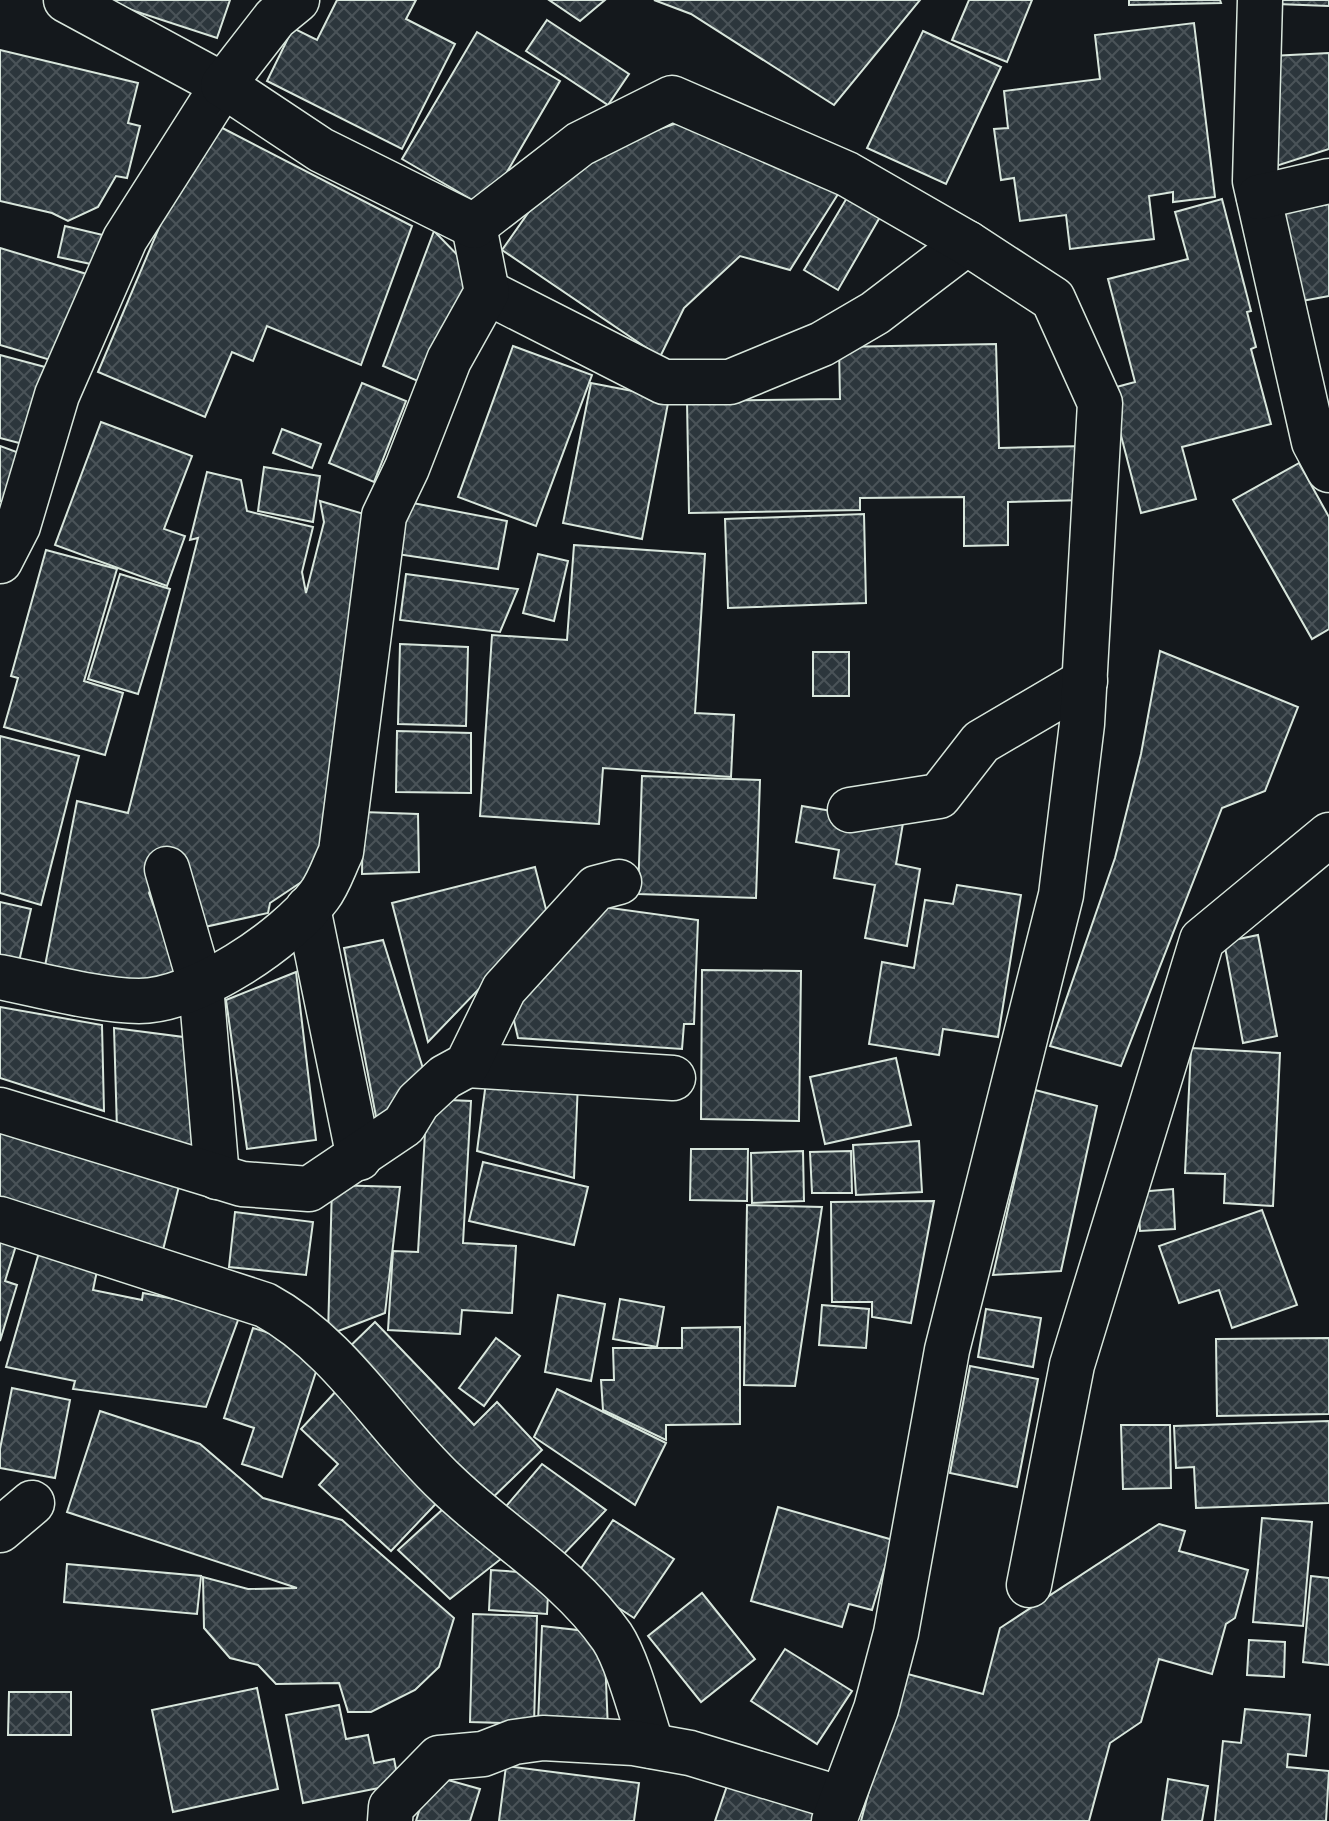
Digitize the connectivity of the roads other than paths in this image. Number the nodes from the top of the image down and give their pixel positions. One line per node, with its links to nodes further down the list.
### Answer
1 (66, 0): 4 (street)
2 (297, 0): 4 (street)
3 (1260, 0): 6 (street)
4 (223, 85): 7 (street); 11 (street)
5 (1329, 181): 6 (street)
6 (1259, 197): 10 (street)
7 (474, 226): 8 (street); 9 (street)
8 (967, 243): 9 (street); 12 (street)
9 (487, 292): 17 (street)
10 (1329, 470)
11 (6, 536)
12 (1085, 681): 13 (street); 28 (street)
13 (850, 810)
14 (1329, 835): 26 (street)
15 (167, 869): 19 (street)
16 (619, 882): 20 (street)
17 (308, 908): 19 (street); 23 (street)
18 (0, 977): 19 (street)
19 (201, 986): 24 (street)
20 (467, 1065): 21 (street); 23 (street)
21 (673, 1078)
22 (0, 1110): 24 (street)
23 (359, 1158): 24 (street)
24 (217, 1177)
25 (0, 1219): 27 (street)
26 (1029, 1585)
27 (652, 1746): 28 (street); 29 (street)
28 (838, 1810)
29 (390, 1821)

